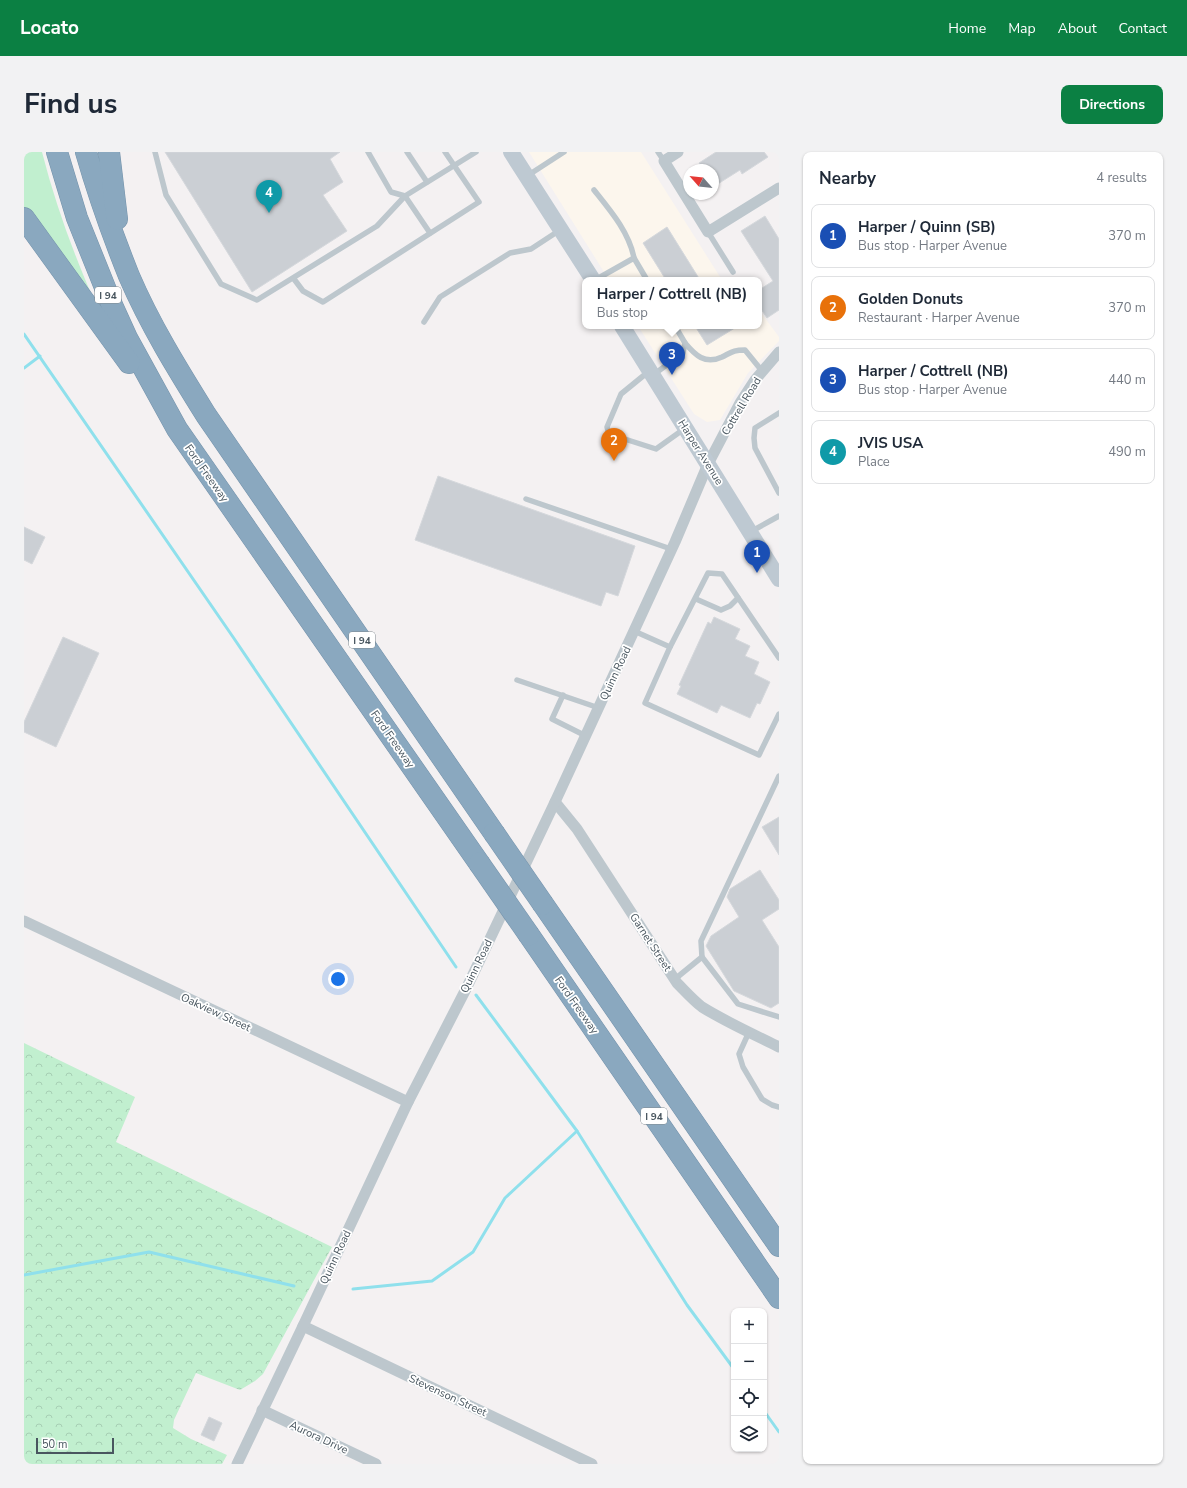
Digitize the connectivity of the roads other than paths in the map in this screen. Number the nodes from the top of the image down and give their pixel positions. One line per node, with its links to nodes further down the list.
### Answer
1 (57, 152): 39 (highway, Ford Freeway / I 94)
2 (86, 152): 23 (highway, I 94)
3 (109, 152): 23 (highway)
4 (155, 152): 29 (lane)
5 (368, 152): 18 (lane)
6 (407, 152): 15 (lane)
7 (445, 152): 13 (lane)
8 (476, 152): 13 (lane)
9 (511, 152): 14 (main road)
10 (564, 152): 14 (lane)
11 (678, 152): 12 (street)
12 (661, 157): 21 (street)
13 (454, 165): 15 (lane); 22 (lane)
14 (527, 176): 20 (main road)
15 (427, 182): 18 (lane)
16 (779, 189): 21 (street)
17 (594, 190): 24 (lane)
18 (405, 196): 22 (lane); 29 (lane)
19 (24, 218): 39 (highway)
20 (561, 230): 26 (main road); 30 (lane)
21 (708, 232): 25 (lane)
22 (430, 233): 29 (lane)
23 (121, 252): 68 (highway, I 94, bridge)
24 (634, 258): 27 (lane); 28 (lane)
25 (733, 272)
26 (592, 277)
27 (599, 277)
28 (645, 277)
29 (294, 279)
30 (424, 322)
31 (624, 329): 36 (main road, Harper Avenue)
32 (677, 329): 33 (lane)
33 (685, 343): 35 (lane); 36 (lane)
34 (779, 352): 35 (street, Cottrell Road)
35 (762, 371): 40 (street, Cottrell Road)
36 (652, 373): 38 (main road, Harper Avenue); 38 (lane)
37 (779, 413): 41 (lane)
38 (686, 428): 40 (main road, Harper Avenue)
39 (177, 429): 69 (highway, Ford Freeway / I 94, bridge)
40 (708, 464): 45 (main road, Harper Avenue); 46 (street, Quinn Road)
41 (777, 484): 42 (lane)
42 (779, 493)
43 (526, 499): 46 (lane)
44 (779, 516): 45 (lane)
45 (750, 532): 47 (main road, Harper Avenue)
46 (671, 549): 50 (street, Quinn Road)
47 (779, 579)
48 (738, 598): 49 (lane); 49 (lane); 52 (lane)
49 (696, 599): 51 (lane)
50 (634, 630): 51 (lane); 55 (street, Quinn Road)
51 (670, 647): 56 (lane)
52 (779, 658)
53 (517, 680): 54 (lane)
54 (563, 695): 55 (lane); 57 (lane)
55 (599, 708): 57 (street, Quinn Road)
56 (779, 714)
57 (586, 736): 59 (street, Quinn Road)
58 (779, 776): 61 (lane)
59 (555, 802): 62 (street, Garnet Street); 66 (street, Quinn Road)
60 (24, 921): 66 (street, Oakview Street)
61 (702, 957): 62 (lane); 63 (lane)
62 (675, 979): 64 (street, Garnet Street)
63 (779, 1017)
64 (749, 1032): 65 (street, Garnet Street); 67 (lane)
65 (779, 1047)
66 (408, 1102): 70 (street, Quinn Road)
67 (779, 1107)
68 (779, 1246)
69 (779, 1298)
70 (303, 1326): 71 (street, Quinn Road); 74 (street, Stevenson Street)
71 (262, 1410): 72 (street, Quinn Road); 73 (street, Aurora Drive)
72 (237, 1464)
73 (376, 1464)
74 (592, 1464)

